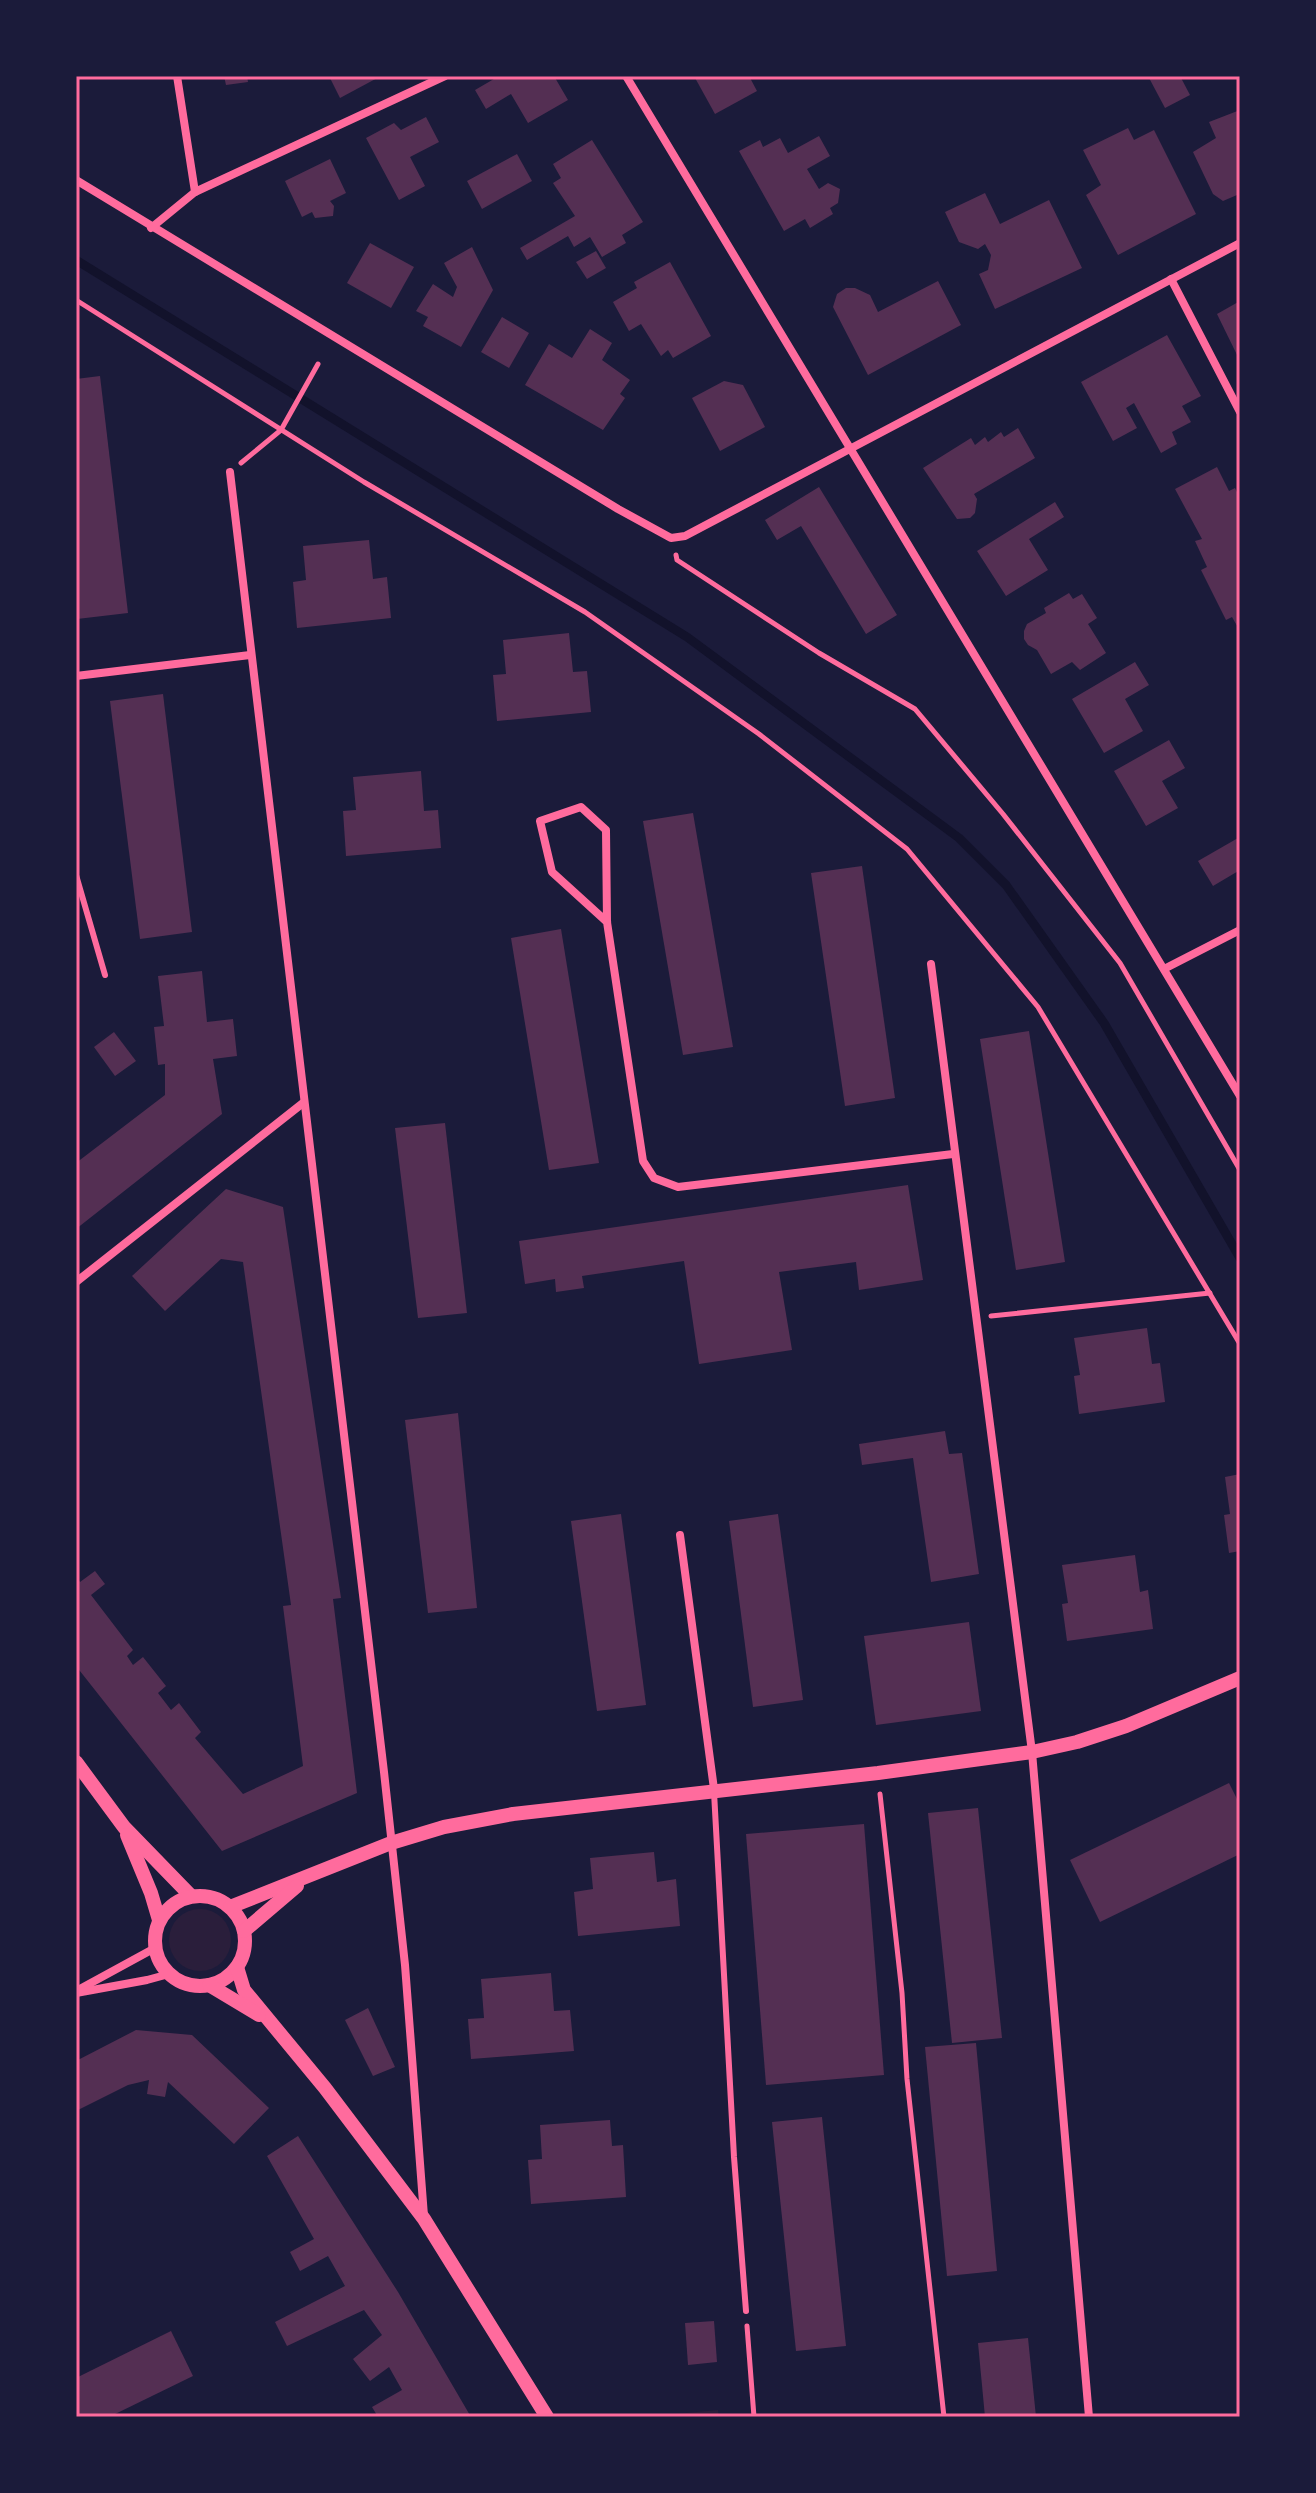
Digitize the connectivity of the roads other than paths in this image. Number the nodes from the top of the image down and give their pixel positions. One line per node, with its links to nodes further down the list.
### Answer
1 (177, 76): 5 (street)
2 (445, 76): 5 (street)
3 (626, 76): 10 (street)
4 (76, 180): 6 (street)
5 (195, 192): 6 (street)
6 (151, 228): 10 (street)
7 (1240, 243): 8 (street)
8 (1171, 279): 9 (street); 10 (street)
9 (1240, 412)
10 (850, 448): 18 (street)
11 (230, 472): 12 (street)
12 (250, 655): 13 (street); 21 (street)
13 (76, 676)
14 (76, 875): 19 (lane)
15 (607, 922): 15 (street); 22 (street)
16 (1240, 930): 18 (street)
17 (931, 964): 22 (street)
18 (1164, 969): 20 (street)
19 (105, 975)
20 (1240, 1096)
21 (303, 1103): 23 (street); 30 (street)
22 (953, 1154): 26 (street)
23 (76, 1282)
24 (680, 1535): 28 (street)
25 (1240, 1678): 26 (street)
26 (1032, 1752): 28 (street); 45 (street)
27 (76, 1762): 29 (street)
28 (714, 1789): 30 (street); 43 (lane)
29 (124, 1827): 32 (street); 34 (street)
30 (391, 1843): 31 (street); 42 (street)
31 (306, 1878): 33 (street); 35 (street)
32 (191, 1896): 33 (street); 34 (street)
33 (230, 1907): 35 (street)
34 (159, 1920): 36 (street)
35 (244, 1931): 37 (street)
36 (155, 1948): 38 (street); 40 (street)
37 (237, 1967): 39 (street); 41 (street)
38 (169, 1974): 39 (street); 40 (street)
39 (209, 1985): 41 (street)
40 (76, 1992)
41 (266, 2019): 42 (street)
42 (424, 2219): 44 (street)
43 (746, 2311)
44 (547, 2417)
45 (1089, 2417)

